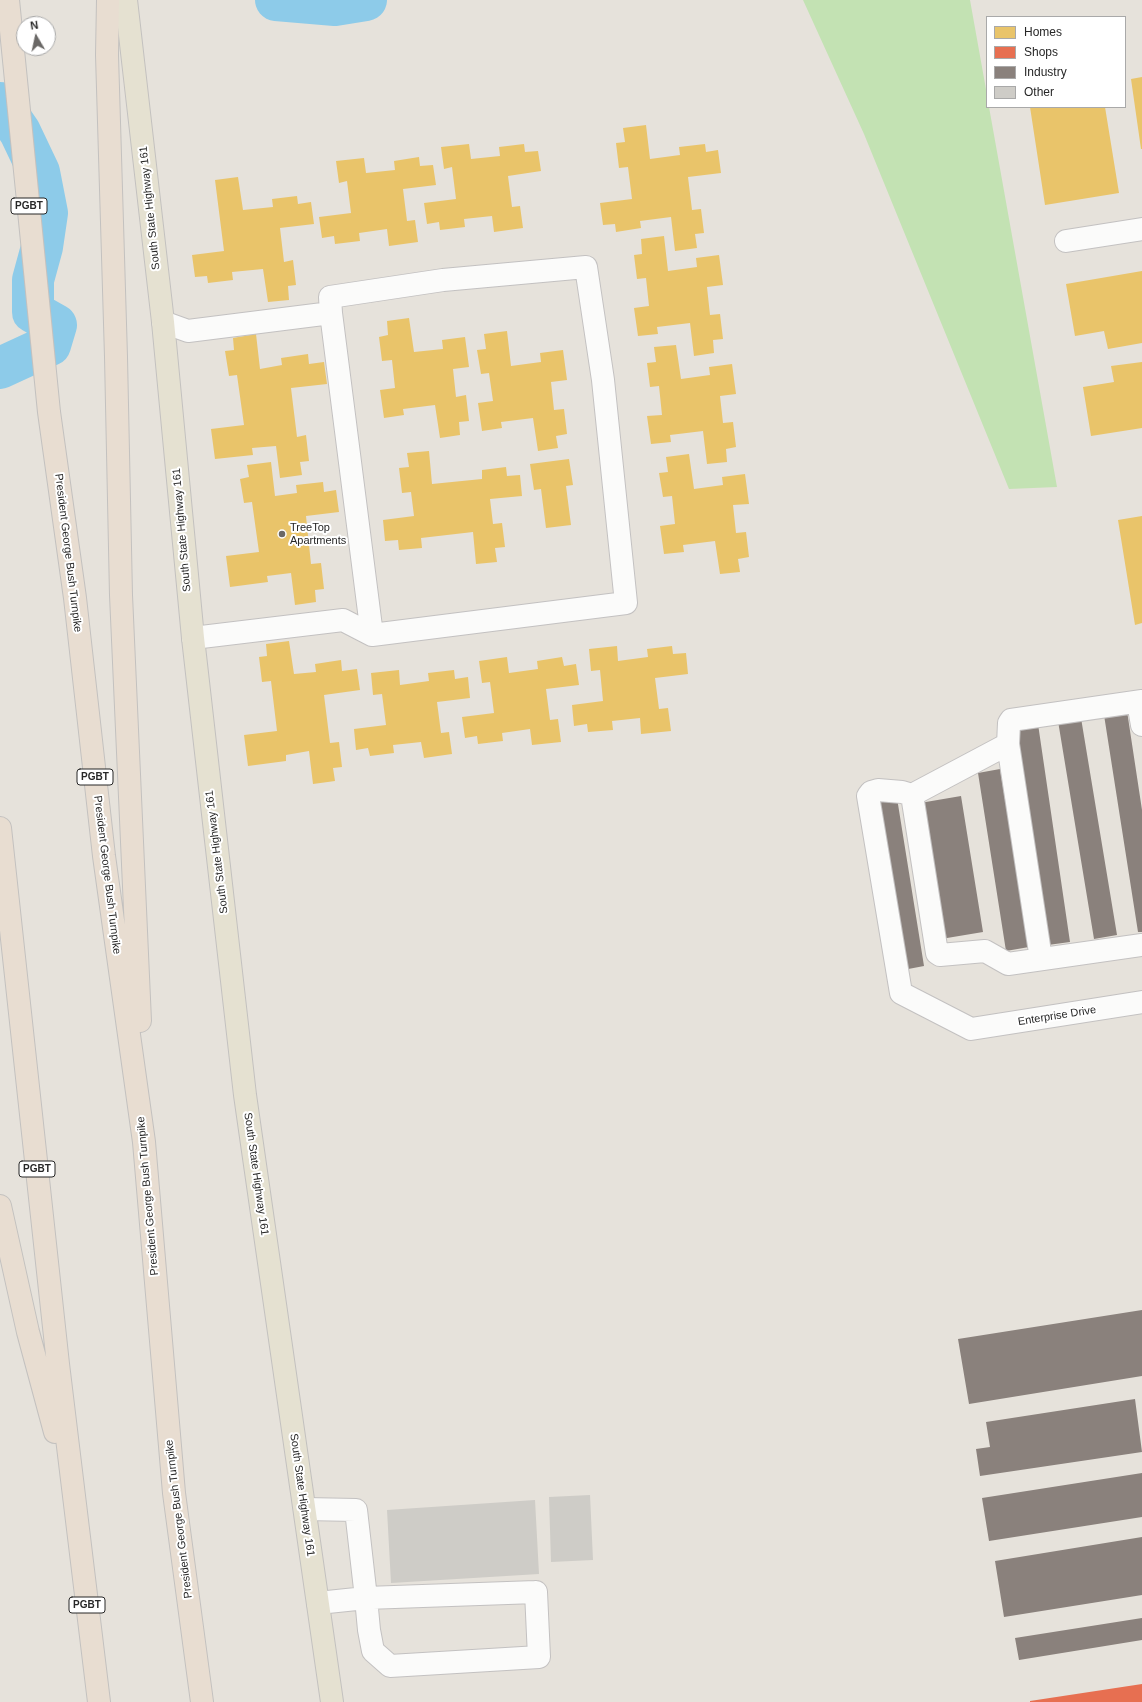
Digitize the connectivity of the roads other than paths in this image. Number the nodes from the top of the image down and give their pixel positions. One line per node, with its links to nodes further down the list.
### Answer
1 (8, 0): 18 (highway, President George Bush Turnpike / PGBT)
2 (108, 0): 18 (highway)
3 (126, 0): 7 (main road, South State Highway 161)
4 (1142, 229): 5 (street)
5 (1066, 241)
6 (331, 313): 7 (street); 8 (street); 8 (street)
7 (162, 322): 9 (main road, South State Highway 161)
8 (372, 635): 9 (street)
9 (193, 638): 21 (main road, South State Highway 161)
10 (1140, 702): 11 (street); 12 (street)
11 (1142, 725)
12 (1008, 744): 13 (street); 16 (street)
13 (912, 795): 16 (street); 17 (street, Enterprise Drive)
14 (0, 828): 20 (highway, PGBT)
15 (1142, 945): 16 (street)
16 (1041, 959)
17 (1142, 1002)
18 (144, 1142): 25 (highway, President George Bush Turnpike / PGBT)
19 (0, 1206): 20 (highway)
20 (76, 1508): 24 (highway, PGBT)
21 (305, 1509): 22 (street); 23 (main road, South State Highway 161)
22 (366, 1598): 22 (street); 23 (street)
23 (318, 1603): 26 (main road, South State Highway 161)
24 (99, 1702)
25 (202, 1702)
26 (332, 1702)

